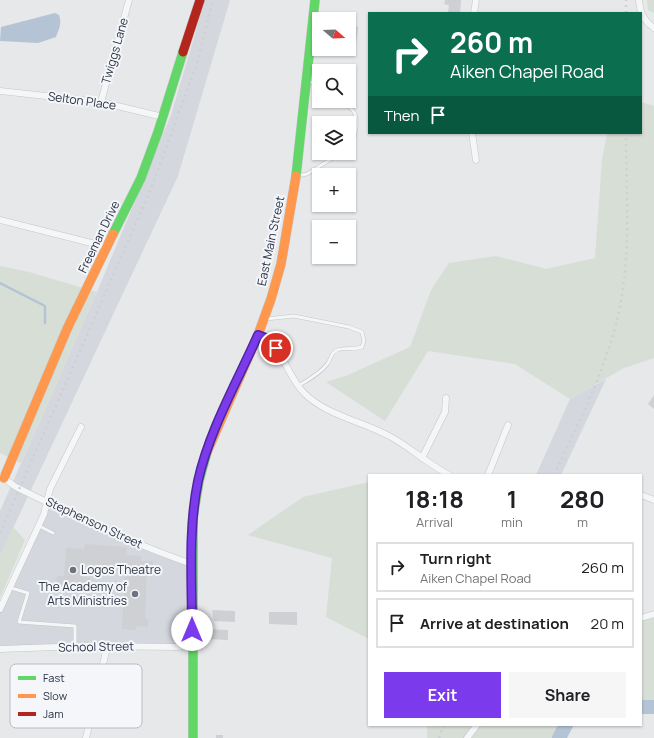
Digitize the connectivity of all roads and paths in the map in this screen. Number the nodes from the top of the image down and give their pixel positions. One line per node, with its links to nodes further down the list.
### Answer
1 (129, 0): 13 (street, Twiggs Lane)
2 (200, 0): 16 (street, Freeman Drive)
3 (315, 0): 10 (street, East Main Street)
4 (476, 0): 6 (street)
5 (639, 0): 7 (street)
6 (474, 12)
7 (641, 12)
8 (642, 15): 9 (street)
9 (654, 28)
10 (307, 81): 11 (lane); 20 (street, East Main Street)
11 (312, 82)
12 (0, 91): 13 (street, Selton Place)
13 (101, 102): 16 (street, Selton Place)
14 (350, 108): 15 (lane)
15 (356, 116)
16 (163, 117): 22 (street, Freeman Drive)
17 (472, 134): 19 (street)
18 (329, 160): 20 (lane)
19 (476, 160)
20 (296, 176): 23 (street, East Main Street)
21 (0, 220): 22 (street)
22 (107, 247): 32 (street, Freeman Drive)
23 (264, 319): 24 (street, East Main Street); 25 (lane)
24 (258, 335): 25 (street); 38 (street, East Main Street)
25 (298, 386): 29 (street)
26 (446, 398): 29 (street)
27 (508, 425): 31 (street)
28 (81, 427): 35 (street)
29 (422, 458): 30 (street)
30 (447, 474)
31 (488, 474)
32 (2, 477): 35 (street, Stephenson Street)
33 (642, 495): 34 (street)
34 (653, 498)
35 (47, 502): 36 (street); 38 (street, Stephenson Street)
36 (38, 526): 37 (lane); 39 (street)
37 (53, 534)
38 (192, 564): 45 (street, East Main Street)
39 (9, 588): 40 (street); 43 (lane)
40 (0, 609)
41 (654, 614): 42 (street)
42 (642, 618)
43 (75, 646): 44 (street, School Street); 46 (street, School Street)
44 (107, 646): 45 (street, School Street); 47 (street)
45 (192, 646): 51 (street, East Main Street)
46 (0, 649)
47 (103, 664)
48 (476, 726): 52 (street)
49 (88, 728): 50 (street)
50 (86, 738)
51 (193, 738)
52 (467, 738)

